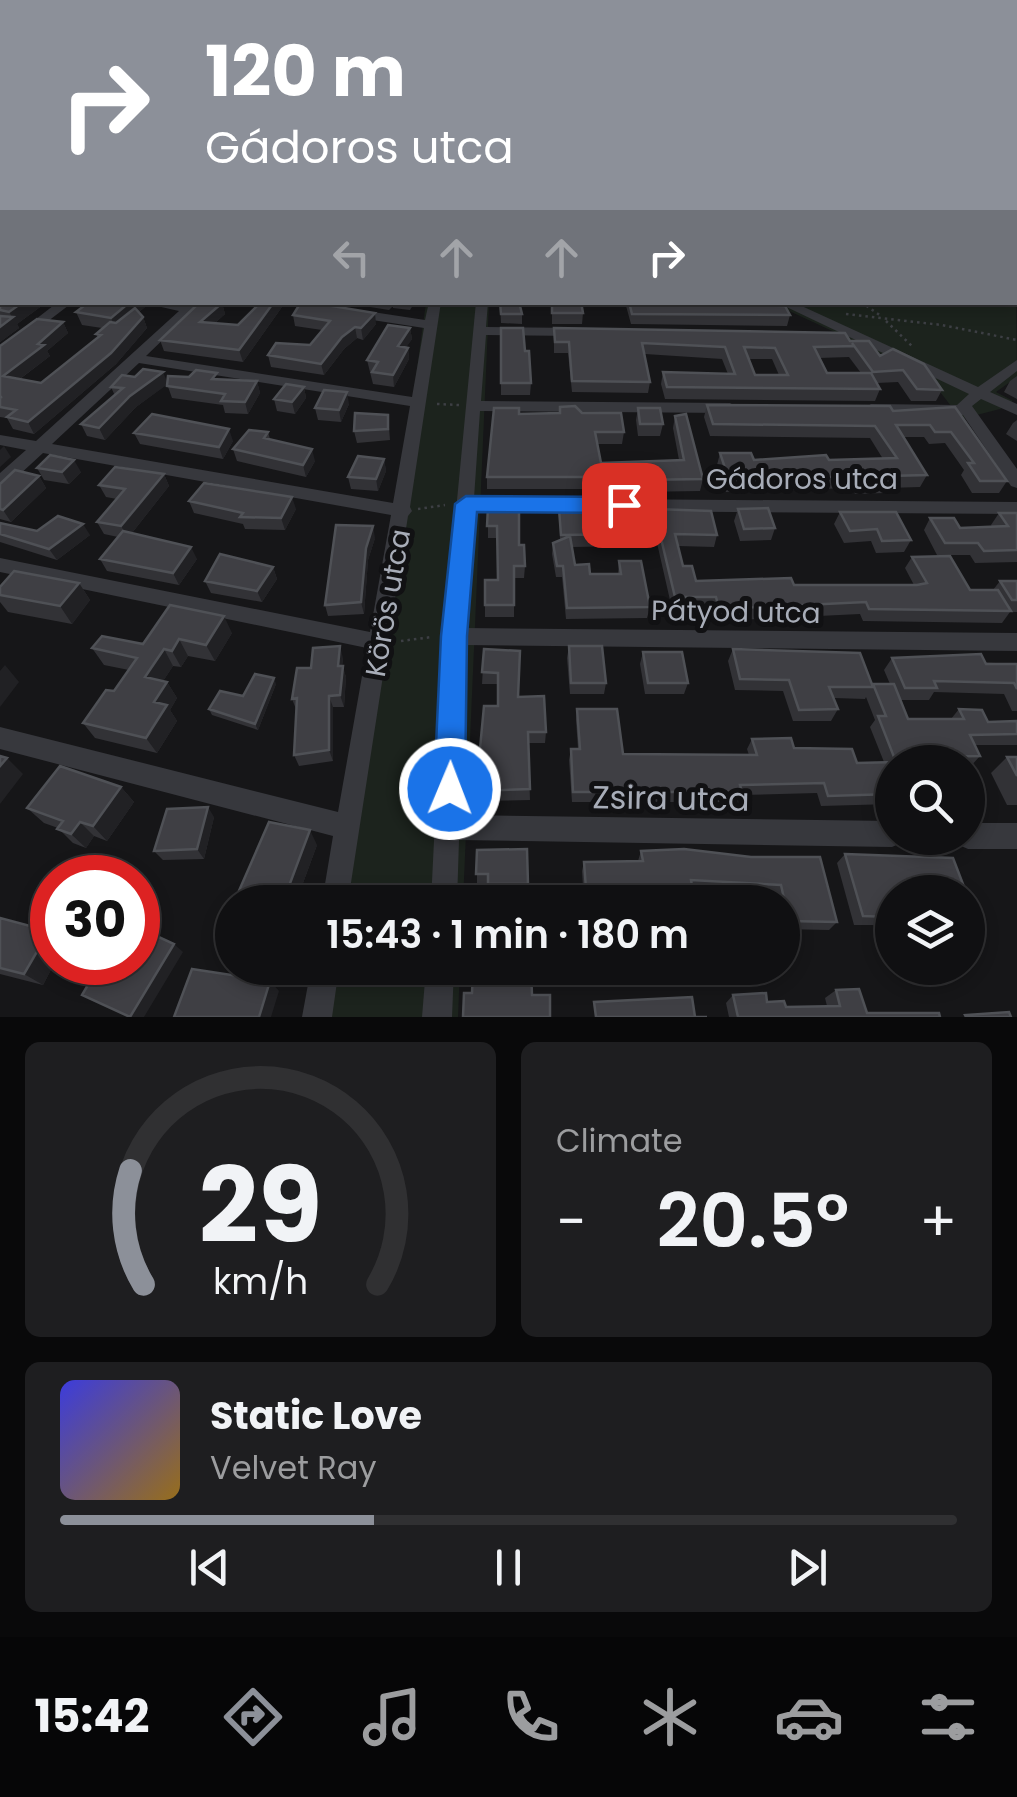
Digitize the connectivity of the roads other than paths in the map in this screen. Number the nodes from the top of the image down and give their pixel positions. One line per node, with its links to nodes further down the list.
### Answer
1 (62, 305): 12 (street)
2 (305, 305): 7 (street)
3 (435, 305): 7 (street, Körös utca)
4 (482, 305): 8 (street)
5 (789, 305): 11 (street)
6 (192, 306): 13 (street)
7 (432, 325): 16 (street, Körös utca)
8 (480, 331): 9 (street); 17 (street)
9 (598, 332)
10 (814, 334): 11 (street)
11 (854, 334): 15 (street)
12 (0, 354)
13 (135, 358): 16 (street); 23 (street)
14 (1017, 364): 15 (street)
15 (978, 392): 20 (street); 21 (street)
16 (419, 403): 28 (street, Körös utca)
17 (475, 406): 18 (street); 26 (street)
18 (750, 408)
19 (849, 409): 20 (street)
20 (967, 410): 25 (street)
21 (1017, 410)
22 (0, 440): 23 (street)
23 (37, 448): 24 (street); 28 (street)
24 (0, 482)
25 (1017, 482)
26 (466, 504): 27 (street, Gádoros utca); 30 (street)
27 (1017, 508)
28 (403, 512): 32 (street, Körös utca)
29 (0, 565): 32 (street)
30 (454, 636): 31 (street, Pátyod utca); 35 (street)
31 (1017, 642)
32 (382, 644): 34 (street, Körös utca)
33 (0, 738): 34 (street)
34 (348, 827): 39 (street, Körös utca)
35 (449, 828): 36 (street, Zsira utca); 40 (street)
36 (875, 834)
37 (985, 836): 38 (street)
38 (1017, 836)
39 (338, 885)
40 (445, 885)
41 (322, 985): 43 (street)
42 (439, 985): 44 (street)
43 (317, 1017)
44 (436, 1017)

